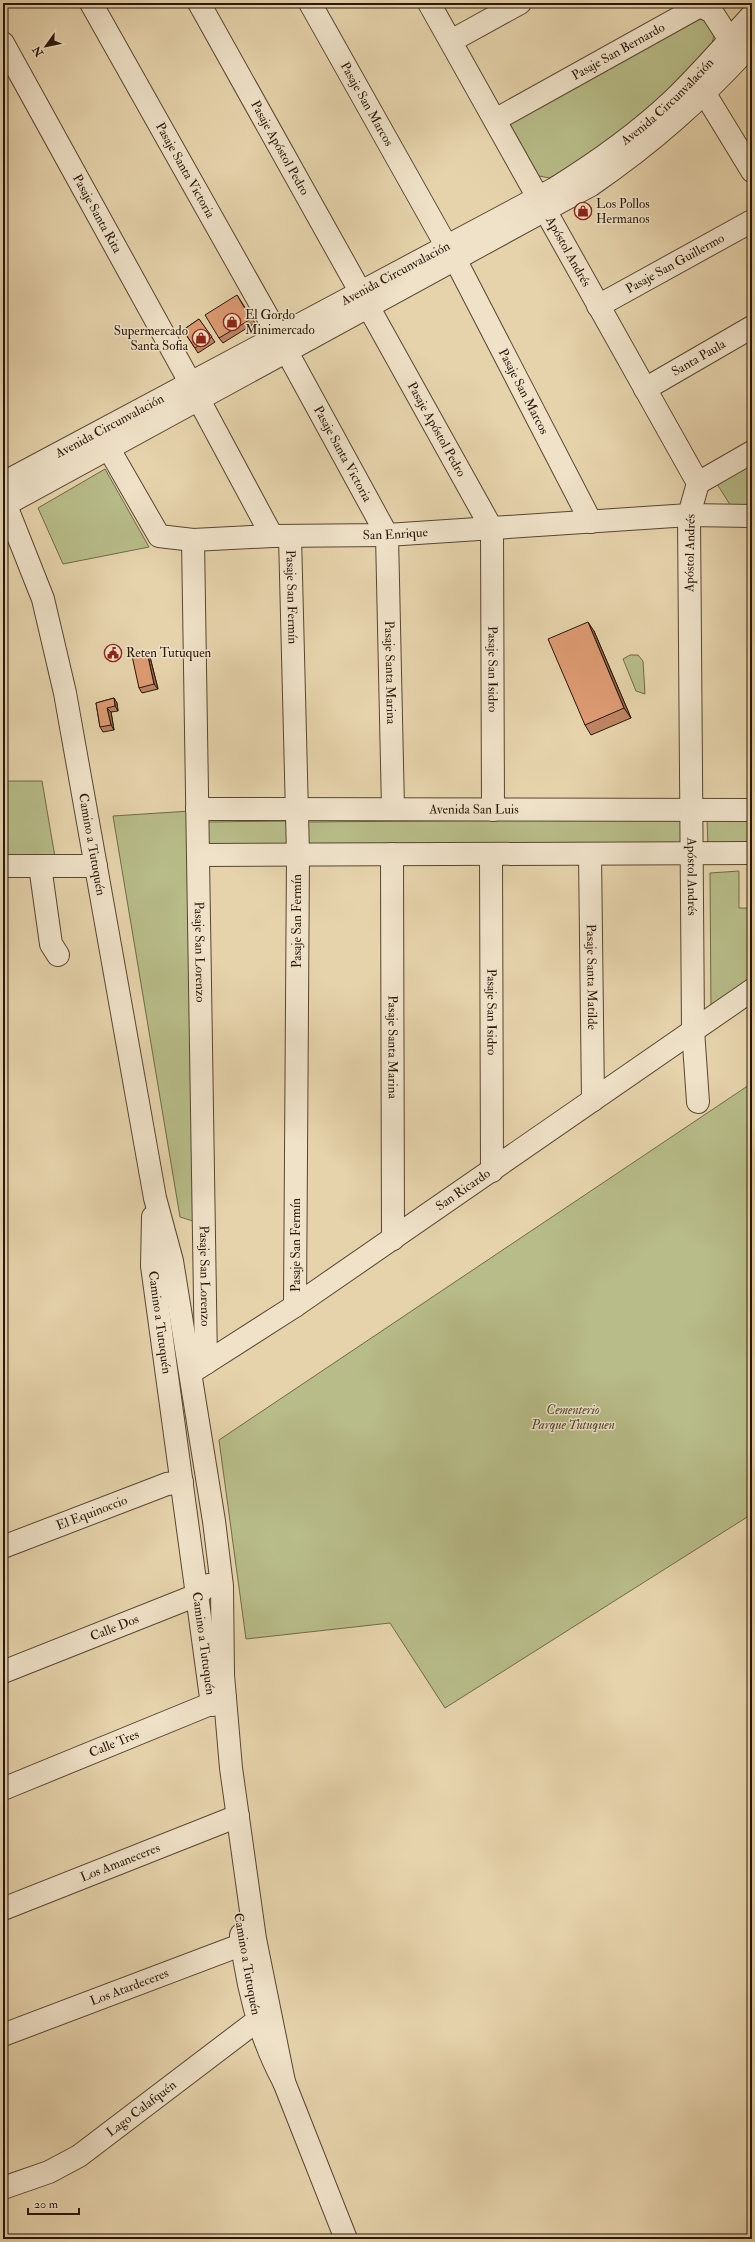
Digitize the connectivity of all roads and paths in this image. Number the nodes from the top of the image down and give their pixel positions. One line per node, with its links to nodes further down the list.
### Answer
1 (92, 3): 20 (street, Pasaje Santa Victoria)
2 (199, 3): 17 (street, Pasaje Apóstol Pedro)
3 (310, 3): 16 (street, Pasaje San Marcos)
4 (429, 3): 8 (street, Apóstol Andrés)
5 (520, 3): 8 (street)
6 (752, 15): 7 (street, Avenida Circunvalación)
7 (730, 40): 12 (street, Pasaje San Bernardo); 14 (street, Avenida Circunvalación)
8 (451, 41): 12 (street, Apóstol Andrés)
9 (3, 43): 22 (street, Pasaje Santa Rita)
10 (752, 44): 11 (street, Avenida Circunvalación)
11 (705, 94): 13 (street); 14 (street, Avenida Circunvalación)
12 (495, 120): 14 (street, Apóstol Andrés)
13 (752, 171)
14 (542, 205): 16 (street, Avenida Circunvalación); 18 (street, Apóstol Andrés)
15 (752, 221): 18 (street, Pasaje San Guillermo)
16 (451, 254): 17 (street, Avenida Circunvalación); 30 (street, Pasaje San Marcos)
17 (365, 300): 20 (street, Avenida Circunvalación); 31 (street, Pasaje Apóstol Pedro)
18 (598, 306): 21 (street, Apóstol Andrés)
19 (752, 327): 21 (street, Santa Paula)
20 (283, 344): 22 (street, Avenida Circunvalación); 32 (street, Pasaje Santa Victoria)
21 (645, 389): 26 (street, Apóstol Andrés)
22 (195, 392): 23 (street, Avenida Circunvalación); 33 (street, Pasaje Santa Rita)
23 (104, 440): 25 (street, Avenida Circunvalación); 27 (street, Avenida Circunvalación); 34 (street, San Enrique)
24 (752, 452): 26 (street)
25 (3, 483)
26 (698, 483): 28 (street, Apóstol Andrés)
27 (4, 503): 50 (street, Camino a Tutuquén)
28 (689, 515): 29 (street, San Enrique); 30 (street, San Enrique); 39 (street, Apóstol Andrés)
29 (752, 516)
30 (590, 522): 31 (street, San Enrique)
31 (492, 529): 32 (street, San Enrique); 38 (street, Pasaje San Isidro)
32 (387, 535): 33 (street, San Enrique); 37 (street, Pasaje Santa Marina)
33 (281, 536): 34 (street, San Enrique); 36 (street, Pasaje San Fermín)
34 (193, 540): 35 (street, Pasaje San Lorenzo)
35 (197, 809): 36 (street, Avenida San Luis); 42 (street, Pasaje San Lorenzo)
36 (296, 809): 37 (street, Avenida San Luis); 43 (street, Pasaje San Fermín)
37 (393, 809): 38 (street, Avenida San Luis)
38 (493, 810): 39 (street, Avenida San Luis)
39 (692, 810): 40 (street, Avenida San Luis); 47 (street, Apóstol Andrés)
40 (752, 810)
41 (752, 853): 47 (street)
42 (198, 854): 43 (street); 60 (street, Pasaje San Lorenzo)
43 (298, 854): 44 (street); 59 (street, Pasaje San Fermín)
44 (392, 854): 45 (street); 58 (street, Pasaje Santa Marina)
45 (491, 854): 46 (street); 56 (street, Pasaje San Isidro)
46 (590, 854): 47 (street); 54 (street, Pasaje Santa Matilde)
47 (692, 854): 53 (street, Apóstol Andrés)
48 (3, 866): 49 (street)
49 (40, 866): 50 (street); 51 (street)
50 (96, 866): 57 (street, Camino a Tutuquén)
51 (58, 955)
52 (752, 990): 53 (street, San Ricardo)
53 (693, 1030): 54 (street, San Ricardo); 55 (street, Apóstol Andrés)
54 (593, 1100): 56 (street, San Ricardo)
55 (698, 1102)
56 (492, 1171): 58 (street, San Ricardo)
57 (155, 1198): 60 (street, Camino a Tutuquén); 61 (street, Camino a Tutuquén)
58 (393, 1239): 59 (street, San Ricardo)
59 (295, 1306): 60 (street, San Ricardo)
60 (198, 1368): 61 (street, San Ricardo); 64 (street, Camino a Tutuquén)
61 (169, 1383): 62 (street, Camino a Tutuquén)
62 (182, 1482): 63 (street, Camino a Tutuquén); 65 (street, El Equinoccio)
63 (187, 1515): 64 (street); 67 (street, Camino a Tutuquén)
64 (214, 1521): 66 (street, Camino a Tutuquén)
65 (3, 1547)
66 (221, 1574): 67 (street, Calle Dos); 69 (street, Camino a Tutuquén)
67 (197, 1594): 68 (street, Calle Dos); 69 (street, Camino a Tutuquén)
68 (3, 1672)
69 (218, 1700): 70 (street, Calle Tres); 71 (street, Camino a Tutuquén)
70 (3, 1789)
71 (233, 1818): 72 (street, Los Amaneceres); 73 (street, Camino a Tutuquén)
72 (3, 1909)
73 (248, 1942): 74 (street, Camino a Tutuquén); 75 (street, Los Atardeceres)
74 (264, 2018): 76 (street, Lago Calafquén); 77 (street, Camino a Tutuquén)
75 (3, 2035)
76 (3, 2188)
77 (346, 2239)

